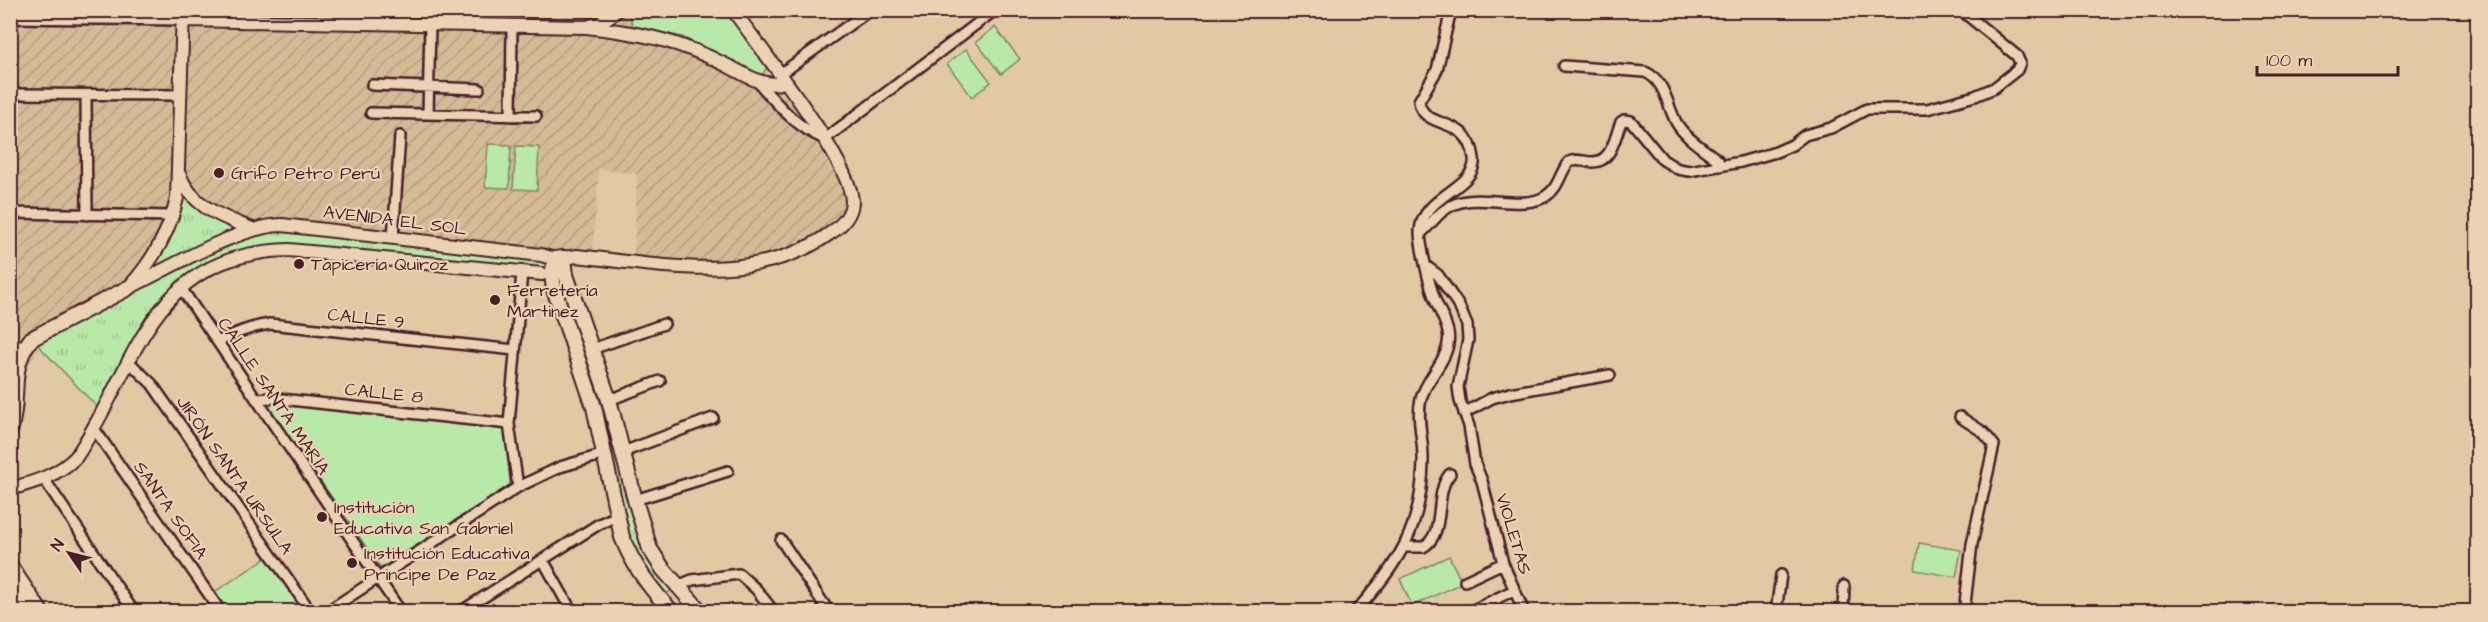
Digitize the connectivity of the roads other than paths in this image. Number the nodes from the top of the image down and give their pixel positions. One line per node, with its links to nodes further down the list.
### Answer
1 (620, 10): 11 (main road); 12 (main road)
2 (870, 10): 14 (street)
3 (995, 10): 27 (street)
4 (1451, 10): 34 (street)
5 (1961, 10): 28 (street)
6 (737, 12): 14 (main road)
7 (183, 15): 8 (street); 9 (main road); 21 (main road)
8 (10, 18)
9 (429, 24): 10 (main road); 17 (street)
10 (512, 26): 11 (main road); 24 (street)
11 (586, 27): 12 (main road)
12 (629, 32): 15 (main road)
13 (1564, 66): 28 (street)
14 (781, 78): 15 (main road); 27 (main road)
15 (757, 80): 27 (street)
16 (372, 85): 17 (street)
17 (429, 87): 18 (street); 23 (street)
18 (479, 88)
19 (10, 94): 20 (street)
20 (86, 95): 21 (street); 31 (street)
21 (181, 95): 29 (main road)
22 (371, 113): 23 (street)
23 (428, 114): 24 (street)
24 (510, 116): 25 (street)
25 (536, 116)
26 (400, 136): 35 (street)
27 (825, 139): 36 (main road, AVENIDA EL SOL)
28 (1720, 166): 34 (street)
29 (179, 174): 32 (main road); 33 (main road)
30 (10, 213): 31 (street)
31 (87, 215): 32 (street)
32 (173, 216): 40 (main road)
33 (252, 229): 35 (main road, AVENIDA EL SOL); 40 (main road, AVENIDA EL SOL)
34 (1420, 234): 37 (street)
35 (393, 238): 36 (main road, AVENIDA EL SOL)
36 (559, 259): 39 (main road)
37 (1427, 267): 53 (street, VIOLETAS); 69 (street)
38 (522, 272): 39 (main road); 41 (main road); 47 (street)
39 (554, 275): 45 (main road); 60 (main road)
40 (128, 288): 46 (main road, AVENIDA EL SOL)
41 (180, 288): 44 (street, CALLE SANTA MARÍA); 48 (main road)
42 (664, 324): 45 (street)
43 (10, 341): 46 (main road)
44 (218, 342): 47 (street, CALLE 9); 51 (street, CALLE SANTA MARÍA)
45 (592, 349): 52 (main road)
46 (23, 350): 58 (main road)
47 (515, 350): 56 (street)
48 (128, 361): 57 (main road); 85 (street, JIRÓN SANTA URSULA)
49 (1610, 375): 53 (street)
50 (660, 381): 52 (street)
51 (256, 399): 56 (street, CALLE 8); 74 (street, CALLE SANTA MARÍA)
52 (609, 400): 59 (main road)
53 (1464, 413): 71 (street, VIOLETAS)
54 (1960, 417): 98 (street)
55 (713, 418): 59 (street)
56 (509, 424): 64 (street)
57 (93, 427): 63 (main road); 84 (street, SANTA SOFIA)
58 (10, 430)
59 (623, 452): 66 (main road)
60 (605, 454): 64 (street); 67 (main road)
61 (728, 471): 66 (street)
62 (1450, 474): 69 (street)
63 (44, 479): 65 (main road); 83 (street)
64 (518, 487): 74 (street)
65 (10, 489)
66 (634, 500): 77 (main road)
67 (617, 516): 70 (street); 80 (main road)
68 (781, 540): 92 (street)
69 (1405, 547): 93 (street)
70 (543, 560): 88 (street); 89 (street)
71 (1503, 563): 75 (street); 79 (street, VIOLETAS)
72 (11, 567): 82 (main road)
73 (1781, 574): 96 (street)
74 (378, 577): 86 (street); 87 (street, CALLE SANTA MARÍA)
75 (1465, 581)
76 (10, 585): 81 (main road)
77 (678, 586): 80 (main road); 90 (main road); 91 (street)
78 (1844, 586): 97 (street)
79 (1514, 590): 94 (street); 95 (street, VIOLETAS)
80 (668, 607)
81 (29, 612)
82 (42, 612)
83 (134, 612)
84 (221, 612)
85 (311, 612)
86 (326, 612)
87 (402, 612)
88 (460, 612)
89 (572, 612)
90 (701, 612)
91 (774, 612)
92 (829, 612)
93 (1355, 612)
94 (1469, 612)
95 (1524, 612)
96 (1776, 612)
97 (1843, 612)
98 (1964, 612)

